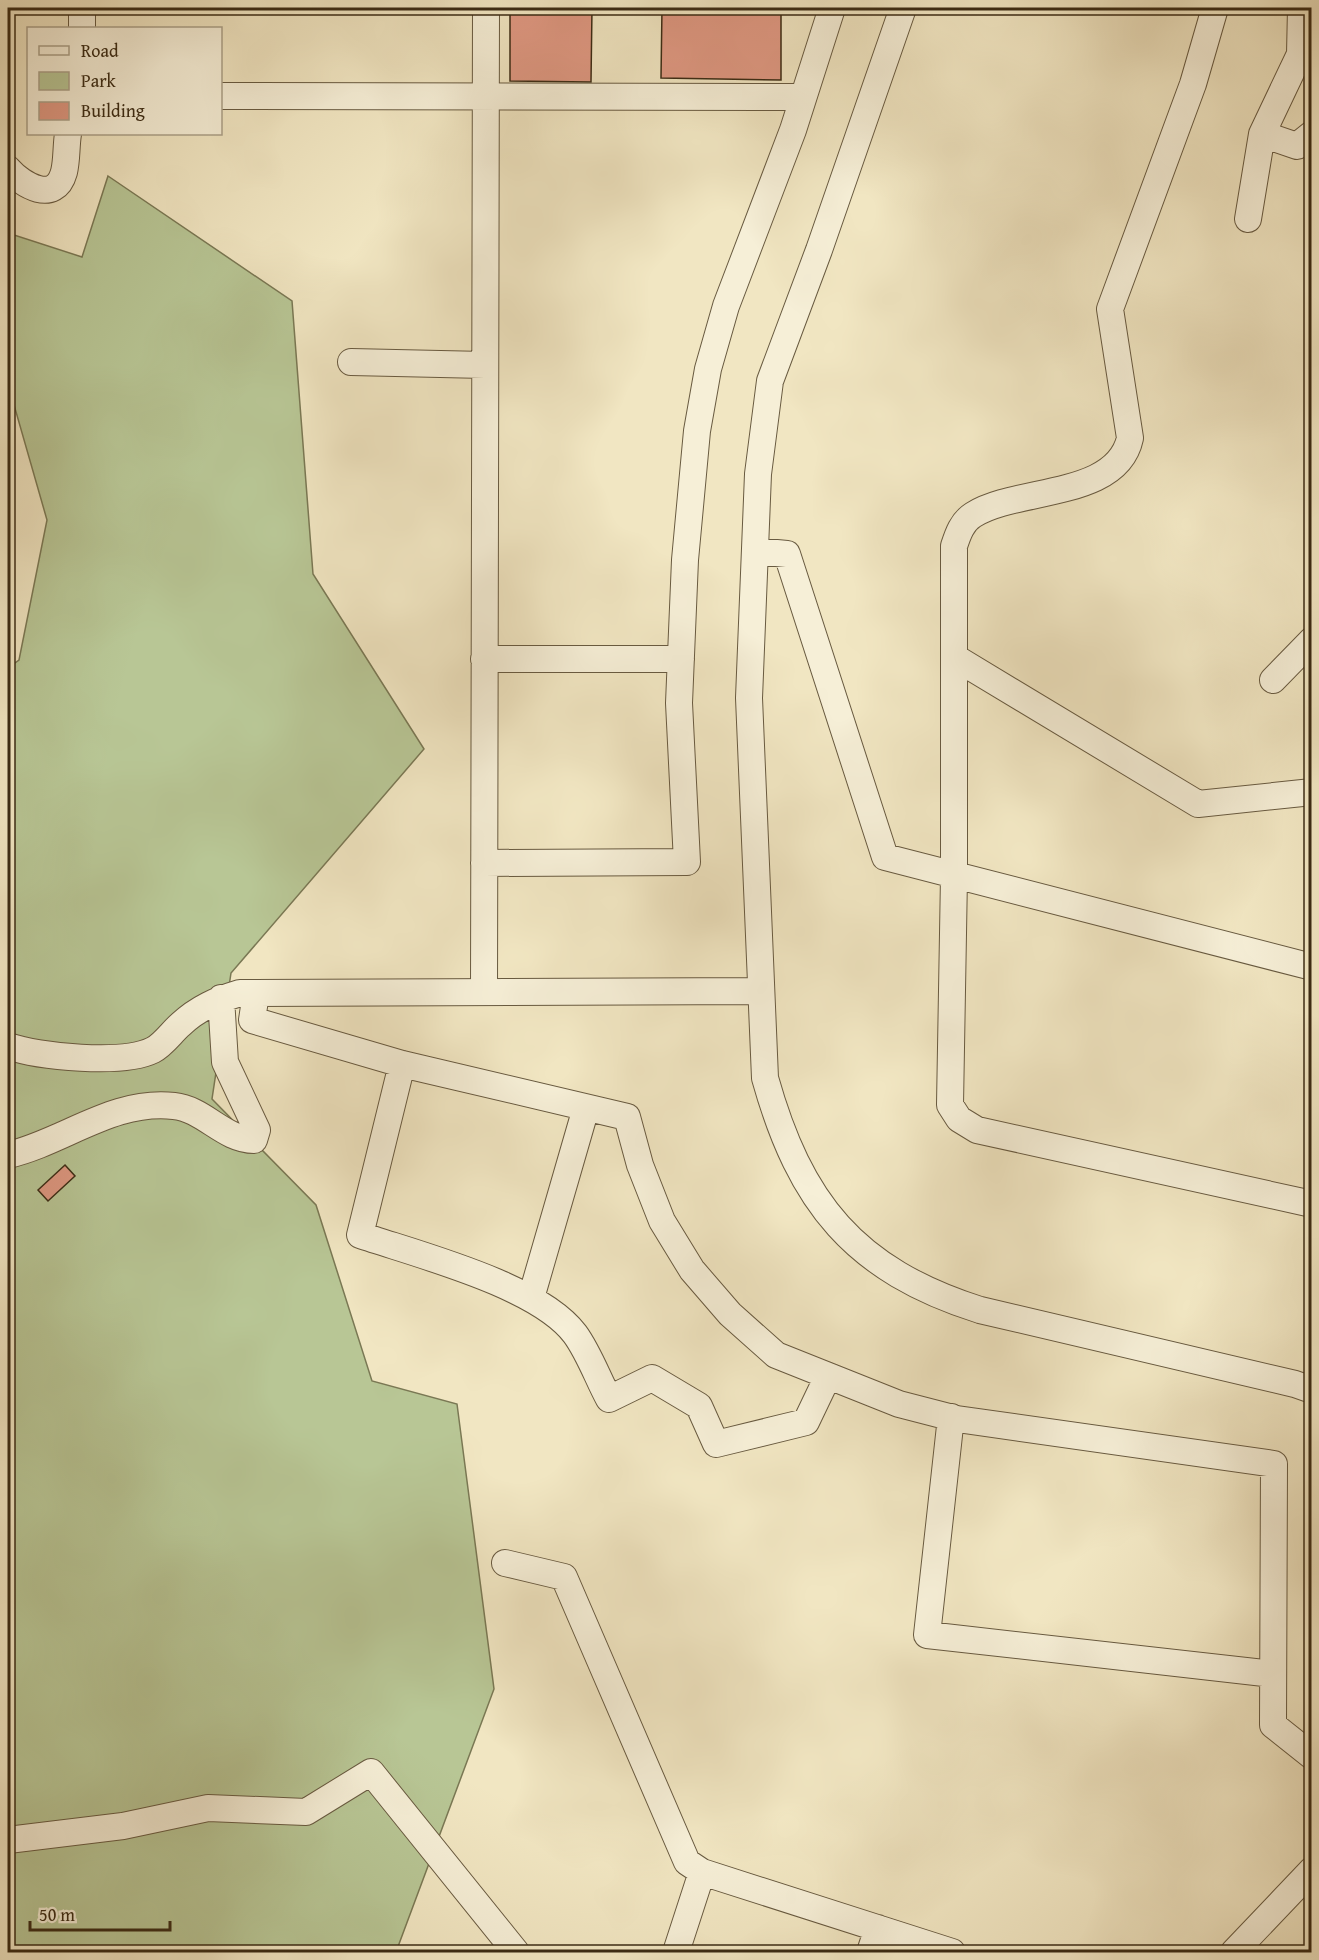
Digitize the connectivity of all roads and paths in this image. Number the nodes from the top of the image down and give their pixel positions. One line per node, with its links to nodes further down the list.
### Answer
1 (82, 8): 7 (street)
2 (486, 8): 9 (street)
3 (832, 8): 10 (street)
4 (903, 8): 18 (street)
5 (1215, 8): 20 (street)
6 (1301, 8): 11 (street)
7 (82, 27)
8 (222, 96): 9 (street)
9 (486, 97): 10 (street); 17 (street)
10 (803, 97): 22 (street)
11 (1262, 134): 12 (street); 15 (street)
12 (1311, 134)
13 (68, 135): 14 (street)
14 (8, 169)
15 (1248, 219)
16 (351, 362): 17 (street)
17 (485, 365): 21 (street)
18 (755, 551): 26 (street); 29 (street)
19 (1311, 640): 23 (street)
20 (954, 657): 24 (street); 26 (street)
21 (484, 659): 22 (street); 25 (street)
22 (681, 659): 25 (street)
23 (1274, 680)
24 (1311, 792)
25 (484, 863): 28 (street)
26 (954, 876): 27 (street); 36 (street)
27 (1311, 967)
28 (484, 991): 29 (street); 30 (street)
29 (760, 991): 39 (street)
30 (256, 993): 31 (street); 33 (street)
31 (222, 998): 32 (street); 35 (street)
32 (8, 1046)
33 (402, 1064): 34 (street); 37 (street)
34 (586, 1108): 37 (street); 38 (street)
35 (8, 1155)
36 (1311, 1204)
37 (531, 1298): 38 (street)
38 (828, 1376): 40 (street)
39 (1311, 1390)
40 (951, 1417): 42 (street); 42 (street)
41 (505, 1563): 46 (street)
42 (1273, 1674): 43 (street)
43 (1311, 1756)
44 (8, 1840): 49 (street)
45 (1311, 1870): 52 (street)
46 (702, 1872): 47 (street); 50 (street)
47 (878, 1928): 48 (street); 51 (street)
48 (952, 1952)
49 (516, 1953)
50 (676, 1953)
51 (870, 1953)
52 (1234, 1953)

